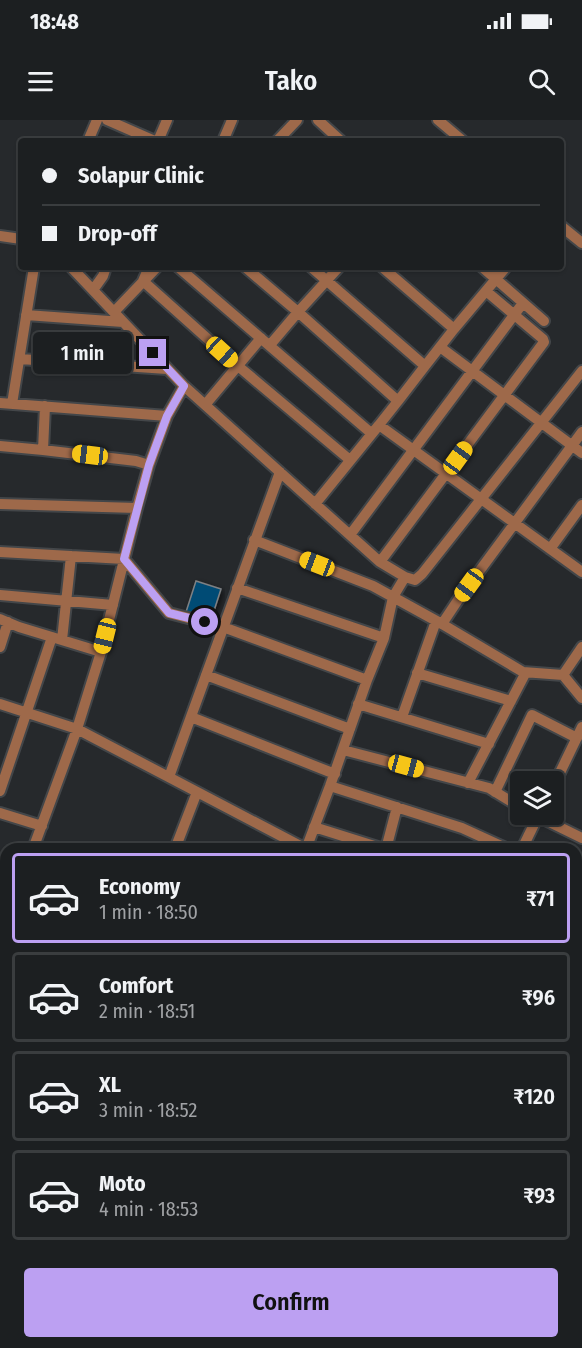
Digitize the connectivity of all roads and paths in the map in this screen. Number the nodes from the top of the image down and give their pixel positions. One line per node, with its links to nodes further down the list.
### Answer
1 (97, 120): 8 (street)
2 (107, 120): 9 (street)
3 (167, 120): 10 (street)
4 (232, 120): 11 (street)
5 (297, 120): 12 (street)
6 (318, 120): 13 (street)
7 (438, 120): 14 (street)
8 (89, 138)
9 (149, 138)
10 (158, 138)
11 (224, 138)
12 (280, 138)
13 (338, 138)
14 (459, 138)
15 (564, 228): 18 (street)
16 (0, 236): 17 (street)
17 (18, 239)
18 (582, 243)
19 (34, 270): 39 (street)
20 (74, 270): 34 (street)
21 (105, 270): 34 (street)
22 (147, 270): 33 (street)
23 (154, 270): 33 (street)
24 (181, 270): 44 (street)
25 (249, 270): 38 (street)
26 (314, 270): 32 (street)
27 (336, 270): 32 (street)
28 (385, 270): 43 (street)
29 (486, 270): 31 (street)
30 (504, 270): 31 (street)
31 (496, 279): 35 (street); 36 (street)
32 (327, 281): 38 (street); 48 (street)
33 (143, 282): 37 (street); 47 (street)
34 (93, 290): 37 (street)
35 (486, 291): 40 (street); 43 (street)
36 (523, 303): 40 (street); 41 (street)
37 (114, 312): 42 (street)
38 (298, 312): 44 (street); 54 (street)
39 (26, 315): 42 (street); 46 (street)
40 (514, 315): 51 (street); 53 (street)
41 (544, 321)
42 (123, 322): 49 (street)
43 (454, 329): 45 (street)
44 (265, 342): 47 (street); 61 (street)
45 (440, 347): 48 (street); 51 (street)
46 (20, 359): 49 (street); 56 (street)
47 (238, 366): 57 (street); 68 (street)
48 (425, 366): 54 (street)
49 (167, 369): 52 (street)
50 (582, 371): 60 (street)
51 (472, 372): 53 (street); 66 (street)
52 (184, 386): 57 (street); 59 (street)
53 (504, 395): 60 (street); 71 (street)
54 (398, 401): 61 (street)
55 (0, 403): 56 (street)
56 (12, 404): 58 (street)
57 (205, 405): 70 (street)
58 (45, 406): 59 (street); 65 (street)
59 (167, 416): 69 (street)
60 (541, 423): 64 (street); 72 (street)
61 (375, 429): 66 (street); 68 (street)
62 (582, 432): 64 (street)
63 (0, 446): 65 (street)
64 (572, 446): 67 (street); 77 (street)
65 (44, 450): 69 (street)
66 (413, 450): 71 (street); 78 (street)
67 (582, 453)
68 (350, 460): 74 (street)
69 (149, 465): 76 (street)
70 (280, 472): 74 (street); 79 (street)
71 (446, 474): 72 (street); 84 (street)
72 (482, 499): 77 (street); 86 (street)
73 (0, 504): 76 (street)
74 (315, 504): 78 (street)
75 (582, 504): 80 (street)
76 (137, 508): 83 (street)
77 (515, 523): 80 (street); 93 (street)
78 (350, 535): 84 (street)
79 (254, 540): 87 (street); 89 (street)
80 (550, 549): 85 (street)
81 (0, 552): 82 (street)
82 (71, 556): 83 (street); 90 (street)
83 (124, 559): 91 (street); 94 (street)
84 (380, 562): 86 (street)
85 (582, 572)
86 (405, 577): 89 (street)
87 (237, 588): 94 (street); 96 (street)
88 (0, 596): 90 (street)
89 (393, 597): 93 (street); 96 (street)
90 (66, 602): 91 (street); 95 (street)
91 (113, 605): 99 (street)
92 (4, 621): 95 (street); 97 (street)
93 (439, 622): 100 (street); 101 (street)
94 (223, 627): 102 (street); 104 (street)
95 (57, 638): 99 (street); 109 (street)
96 (384, 638): 104 (street)
97 (0, 647)
98 (582, 647): 103 (street)
99 (101, 652): 113 (street)
100 (417, 673): 106 (street); 111 (street)
101 (525, 674): 103 (street); 106 (street)
102 (206, 675): 110 (street); 114 (street)
103 (562, 675): 105 (street)
104 (366, 681): 108 (street)
105 (582, 698)
106 (511, 701): 116 (street)
107 (0, 704): 109 (street)
108 (358, 704): 111 (street); 114 (street)
109 (26, 712): 113 (street); 123 (street)
110 (191, 717): 119 (street); 120 (street)
111 (402, 717): 116 (street)
112 (582, 727): 115 (street)
113 (77, 729): 120 (street); 129 (street)
114 (350, 729): 117 (street)
115 (577, 738): 118 (street); 125 (street)
116 (489, 744): 121 (street)
117 (343, 750): 119 (street); 121 (street)
118 (561, 771)
119 (335, 774): 122 (street)
120 (169, 777): 124 (street)
121 (468, 783): 125 (street)
122 (330, 786): 127 (street); 132 (street)
123 (0, 791)
124 (197, 792): 135 (street); 136 (street)
125 (495, 792): 126 (street)
126 (510, 801)
127 (397, 807): 139 (street); 140 (street)
128 (0, 813): 129 (street)
129 (42, 825): 134 (street)
130 (532, 825): 141 (street)
131 (556, 825): 133 (street)
132 (314, 827): 137 (street); 138 (street)
133 (582, 838)
134 (35, 843)
135 (177, 843)
136 (295, 843)
137 (308, 843)
138 (366, 843)
139 (387, 843)
140 (495, 843)
141 (524, 843)

